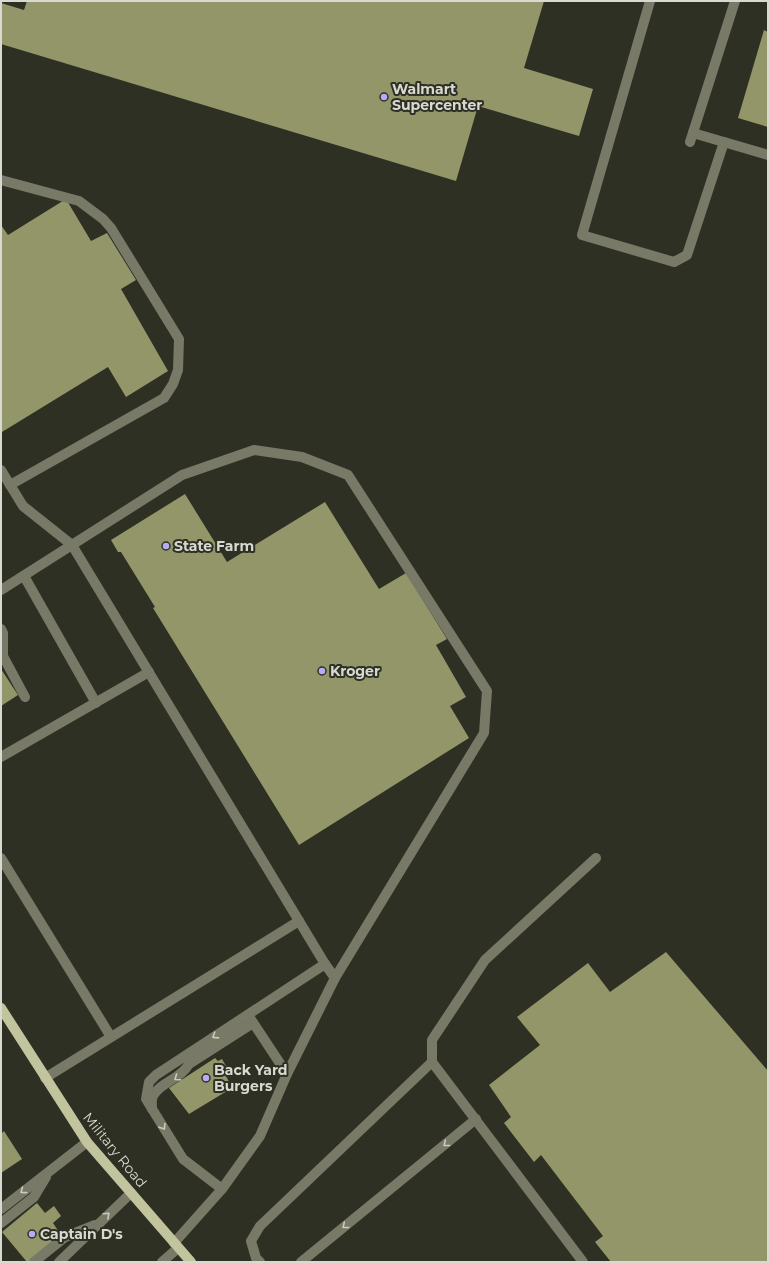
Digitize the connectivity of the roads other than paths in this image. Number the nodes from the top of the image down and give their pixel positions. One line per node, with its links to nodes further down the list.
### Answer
1 (650, 1): 3 (lane)
2 (735, 1): 3 (lane)
3 (724, 142): 4 (lane)
4 (768, 155)
5 (1, 180): 7 (lane)
6 (1, 470): 7 (lane)
7 (10, 485): 8 (lane)
8 (72, 545): 9 (lane); 12 (lane); 20 (lane)
9 (24, 576): 10 (lane); 14 (lane)
10 (1, 590)
11 (1, 629): 13 (lane)
12 (149, 672): 14 (lane); 18 (lane)
13 (25, 697)
14 (96, 703): 15 (lane)
15 (1, 757)
16 (1, 858): 23 (lane)
17 (596, 858): 24 (lane)
18 (299, 921): 19 (lane); 23 (lane)
19 (325, 964): 20 (lane); 22 (lane)
20 (336, 978): 25 (lane)
21 (1, 1008): 26 (main road, Military Road)
22 (250, 1019): 25 (lane); 30 (lane, one-way to 30)
23 (111, 1037): 26 (lane)
24 (432, 1062): 27 (lane); 41 (lane)
25 (287, 1074): 30 (lane)
26 (45, 1078): 28 (main road, Military Road)
27 (476, 1119): 36 (lane, one-way to 36); 42 (lane)
28 (87, 1142): 29 (lane); 31 (main road, Military Road)
29 (49, 1171): 32 (lane, one-way to 32); 33 (lane)
30 (222, 1189): 35 (lane)
31 (131, 1193): 34 (lane, one-way to 31); 35 (main road, Military Road)
32 (1, 1209)
33 (1, 1223)
34 (96, 1225): 37 (lane); 38 (lane)
35 (176, 1245): 39 (lane); 40 (main road, Military Road)
36 (306, 1261)
37 (34, 1262)
38 (59, 1262)
39 (162, 1262)
40 (191, 1262)
41 (260, 1262)
42 (583, 1262)

